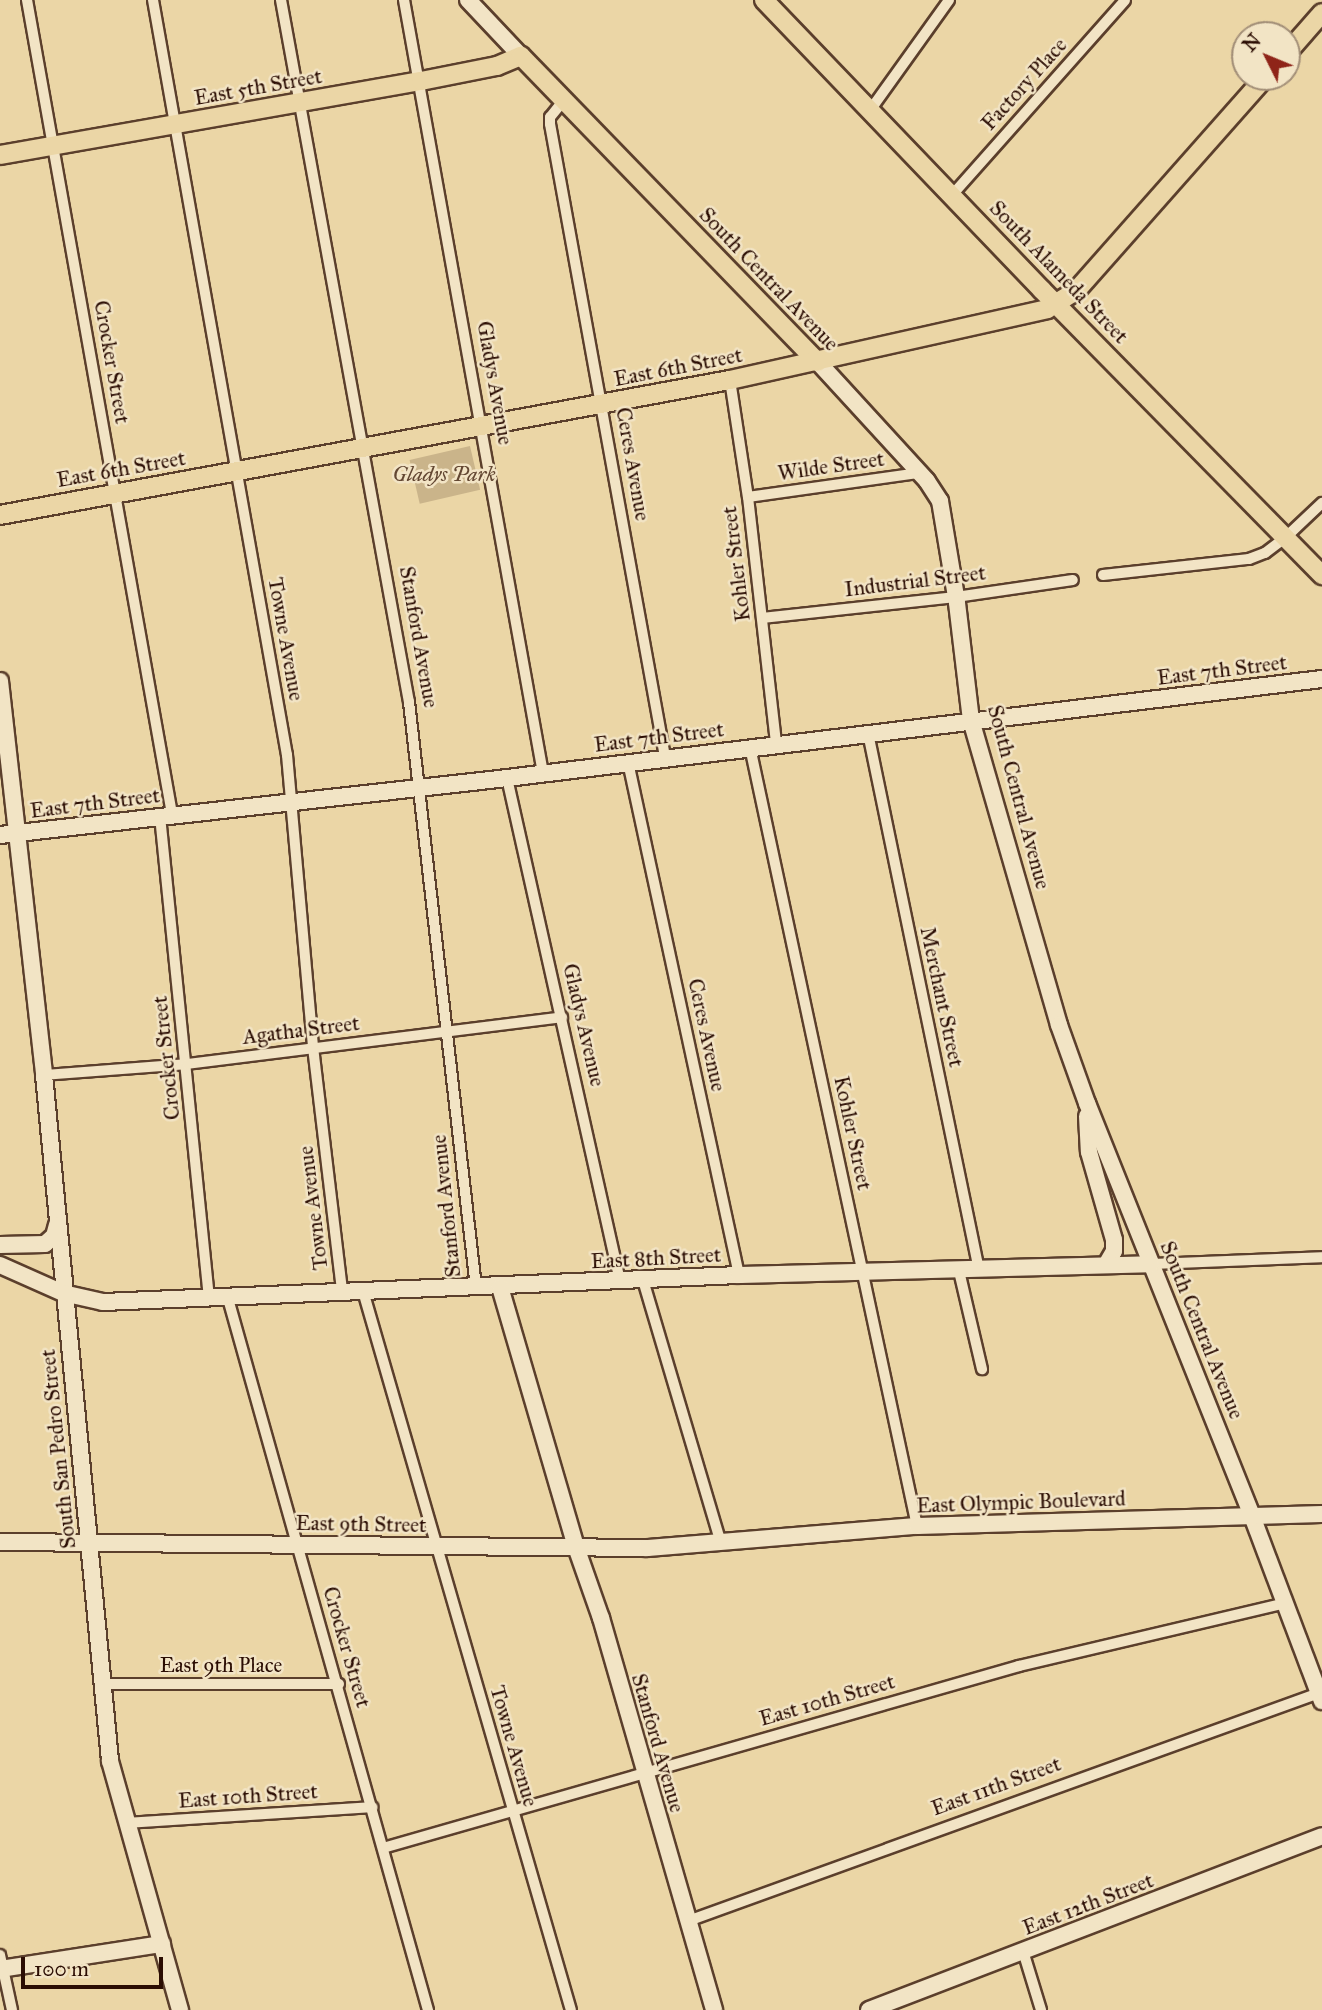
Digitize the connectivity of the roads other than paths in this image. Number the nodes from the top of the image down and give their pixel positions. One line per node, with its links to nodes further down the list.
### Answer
1 (27, 0): 18 (street, Crocker Street)
2 (153, 0): 17 (street, Towne Avenue)
3 (281, 0): 15 (street, Stanford Avenue)
4 (404, 0): 12 (street, Gladys Avenue)
5 (467, 0): 11 (main road, South Central Avenue)
6 (764, 0): 16 (main road, South Alameda Street)
7 (949, 0): 16 (street)
8 (1125, 0): 20 (street, Factory Place)
9 (1322, 13): 10 (main road)
10 (1301, 36)
11 (521, 56): 12 (main road, East 5th Street); 14 (main road, South Central Avenue)
12 (421, 82): 15 (main road, East 5th Street); 25 (street, Gladys Avenue)
13 (1253, 91): 21 (main road, East 6th Street)
14 (564, 100): 22 (main road, South Central Avenue); 24 (street, Ceres Avenue)
15 (301, 103): 17 (main road, East 5th Street); 26 (street, Stanford Avenue)
16 (870, 109): 20 (main road, South Alameda Street)
17 (175, 125): 18 (main road, East 5th Street); 27 (street, Towne Avenue)
18 (54, 146): 19 (main road, East 5th Street); 29 (street, Crocker Street)
19 (0, 155)
20 (953, 194): 21 (main road, South Alameda Street)
21 (1058, 305): 22 (main road, East 6th Street); 33 (main road, South Alameda Street)
22 (818, 362): 23 (main road, East 6th Street); 28 (main road, South Central Avenue)
23 (730, 380): 24 (main road, East 6th Street); 30 (street, Kohler Street)
24 (603, 404): 25 (main road, East 6th Street); 45 (street, Ceres Avenue)
25 (483, 427): 26 (main road, East 6th Street); 47 (street, Gladys Avenue)
26 (362, 451): 27 (main road, East 6th Street); 49 (street, Stanford Avenue)
27 (235, 472): 29 (main road, East 6th Street); 50 (street, Towne Avenue)
28 (919, 473): 30 (street, Wilde Street); 37 (main road, South Central Avenue)
29 (115, 492): 32 (main road, East 6th Street); 51 (street, Crocker Street)
30 (748, 497): 38 (street, Kohler Street)
31 (1322, 503): 33 (street)
32 (0, 515)
33 (1286, 537): 34 (street); 35 (main road, South Alameda Street)
34 (1103, 575)
35 (1322, 575)
36 (1073, 580): 37 (street, Industrial Street)
37 (956, 597): 38 (street, Industrial Street); 41 (main road, South Central Avenue)
38 (762, 618): 43 (street, Kohler Street)
39 (1322, 679): 41 (main road, East 7th Street)
40 (0, 681): 52 (main road)
41 (971, 720): 42 (main road, East 7th Street); 58 (main road, South Central Avenue)
42 (868, 733): 43 (main road, East 7th Street); 65 (street, Merchant Street)
43 (776, 744): 44 (main road, East 7th Street)
44 (750, 747): 45 (main road, East 7th Street); 67 (street, Kohler Street)
45 (665, 757): 46 (main road, East 7th Street)
46 (628, 762): 47 (main road, East 7th Street); 68 (street, Ceres Avenue)
47 (543, 773): 48 (main road, East 7th Street)
48 (507, 778): 49 (main road, East 7th Street); 53 (street, Gladys Avenue)
49 (421, 786): 50 (main road, East 7th Street); 54 (street, Stanford Avenue)
50 (293, 802): 51 (main road, East 7th Street); 55 (street, Towne Avenue)
51 (166, 815): 52 (main road, East 7th Street); 56 (street, Crocker Street)
52 (8, 834): 57 (main road, South San Pedro Street)
53 (562, 1017): 54 (street, Agatha Street); 70 (street, Gladys Avenue)
54 (448, 1031): 55 (street, Agatha Street); 71 (street, Stanford Avenue)
55 (313, 1047): 56 (street, Agatha Street); 73 (street, Towne Avenue)
56 (187, 1064): 57 (street, Agatha Street); 77 (street, Crocker Street)
57 (44, 1075): 59 (main road, South San Pedro Street)
58 (1087, 1104): 62 (main road, South Central Avenue); 64 (main road)
59 (57, 1224): 60 (main road); 75 (main road, South San Pedro Street)
60 (0, 1245)
61 (1322, 1257): 62 (street, East 8th Street)
62 (1150, 1264): 64 (main road, East 8th Street); 80 (main road, South Central Avenue)
63 (0, 1265): 75 (main road, East 8th Street)
64 (1106, 1265): 65 (main road, East 8th Street)
65 (979, 1270): 66 (main road, East 8th Street)
66 (959, 1271): 67 (main road, East 8th Street); 78 (street)
67 (863, 1272): 68 (main road, East 8th Street); 81 (street, Kohler Street)
68 (738, 1275): 69 (main road, East 8th Street)
69 (643, 1280): 70 (main road, East 8th Street); 83 (street)
70 (620, 1281): 72 (main road, East 8th Street)
71 (476, 1287): 72 (main road, East 8th Street); 74 (main road, East 8th Street)
72 (500, 1287): 87 (main road, Stanford Avenue)
73 (342, 1291): 74 (main road, East 8th Street); 76 (main road, East 8th Street)
74 (363, 1291): 86 (street, Towne Avenue)
75 (63, 1293): 77 (main road, East 8th Street); 85 (main road, South San Pedro Street)
76 (228, 1295): 77 (main road, East 8th Street); 84 (street, Crocker Street)
77 (209, 1296)
78 (982, 1369)
79 (1322, 1514): 80 (main road, East Olympic Boulevard)
80 (1252, 1516): 81 (main road, East Olympic Boulevard); 88 (main road, South Central Avenue)
81 (917, 1526): 83 (main road, East Olympic Boulevard)
82 (0, 1542): 85 (main road, East 9th Street)
83 (721, 1543): 87 (main road, East 9th Street)
84 (298, 1544): 85 (main road, East 9th Street); 86 (main road, East 9th Street); 90 (street, Crocker Street)
85 (89, 1545): 89 (main road, South San Pedro Street)
86 (436, 1546): 87 (main road, East 9th Street); 94 (street, Towne Avenue)
87 (576, 1547): 92 (main road, Stanford Avenue)
88 (1285, 1603): 91 (main road, South Central Avenue); 92 (street, East 10th Street)
89 (103, 1684): 90 (street, East 9th Place); 95 (main road, South San Pedro Street)
90 (339, 1684): 93 (street, Crocker Street)
91 (1320, 1697): 98 (street, East 11th Street)
92 (643, 1771): 94 (street, East 10th Street); 98 (main road, Stanford Avenue)
93 (372, 1807): 95 (street, East 10th Street); 97 (street, Crocker Street)
94 (511, 1809): 97 (street, East 10th Street); 105 (street, Towne Avenue)
95 (127, 1823): 99 (main road, South San Pedro Street)
96 (1322, 1836): 100 (main road, East 12th Street)
97 (383, 1848): 104 (street, Crocker Street)
98 (688, 1921): 106 (main road, Stanford Avenue)
99 (162, 1944): 101 (main road); 103 (main road, South San Pedro Street)
100 (1023, 1951): 107 (main road, East 12th Street); 108 (street)
101 (1, 1964): 102 (street)
102 (12, 2010)
103 (180, 2010)
104 (428, 2010)
105 (571, 2010)
106 (714, 2010)
107 (869, 2010)
108 (1041, 2010)

